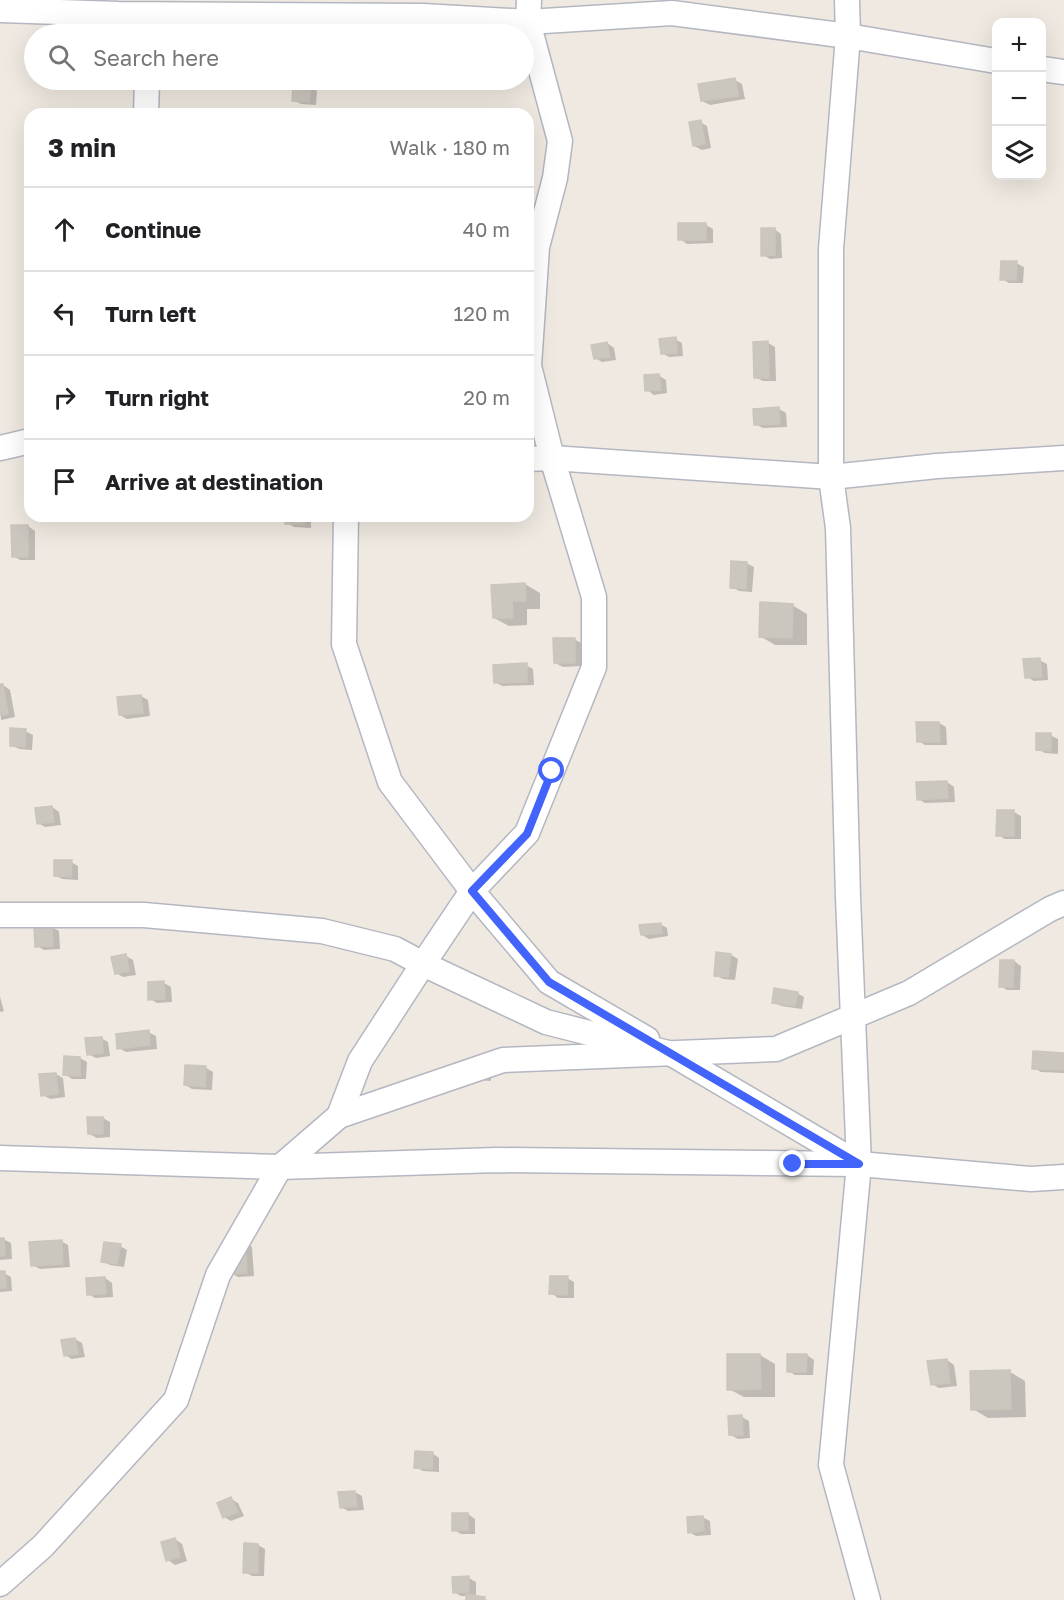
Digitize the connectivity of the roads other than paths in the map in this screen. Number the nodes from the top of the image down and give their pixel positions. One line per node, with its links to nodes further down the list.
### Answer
1 (847, 0): 6 (street)
2 (0, 10): 4 (street)
3 (529, 11): 4 (street); 6 (street)
4 (151, 16)
5 (534, 32): 12 (street)
6 (848, 36): 7 (street); 18 (street)
7 (992, 60)
8 (1046, 70): 9 (street)
9 (1064, 72)
10 (147, 90): 11 (street)
11 (146, 108)
12 (534, 292)
13 (534, 408): 16 (street)
14 (24, 442): 15 (street)
15 (0, 448)
16 (540, 458): 18 (street); 20 (street)
17 (1064, 458): 18 (street)
18 (831, 477): 24 (street)
19 (346, 522): 20 (street)
20 (472, 891): 23 (street); 25 (street)
21 (1064, 903): 24 (street)
22 (0, 915): 23 (street)
23 (423, 964): 25 (street); 26 (street)
24 (853, 1017): 25 (street); 28 (street)
25 (672, 1054): 26 (street); 28 (street)
26 (339, 1116): 29 (street)
27 (0, 1158): 29 (street)
28 (859, 1164): 29 (street); 30 (street); 32 (street)
29 (280, 1167): 31 (street)
30 (1064, 1177)
31 (0, 1584)
32 (868, 1600)

